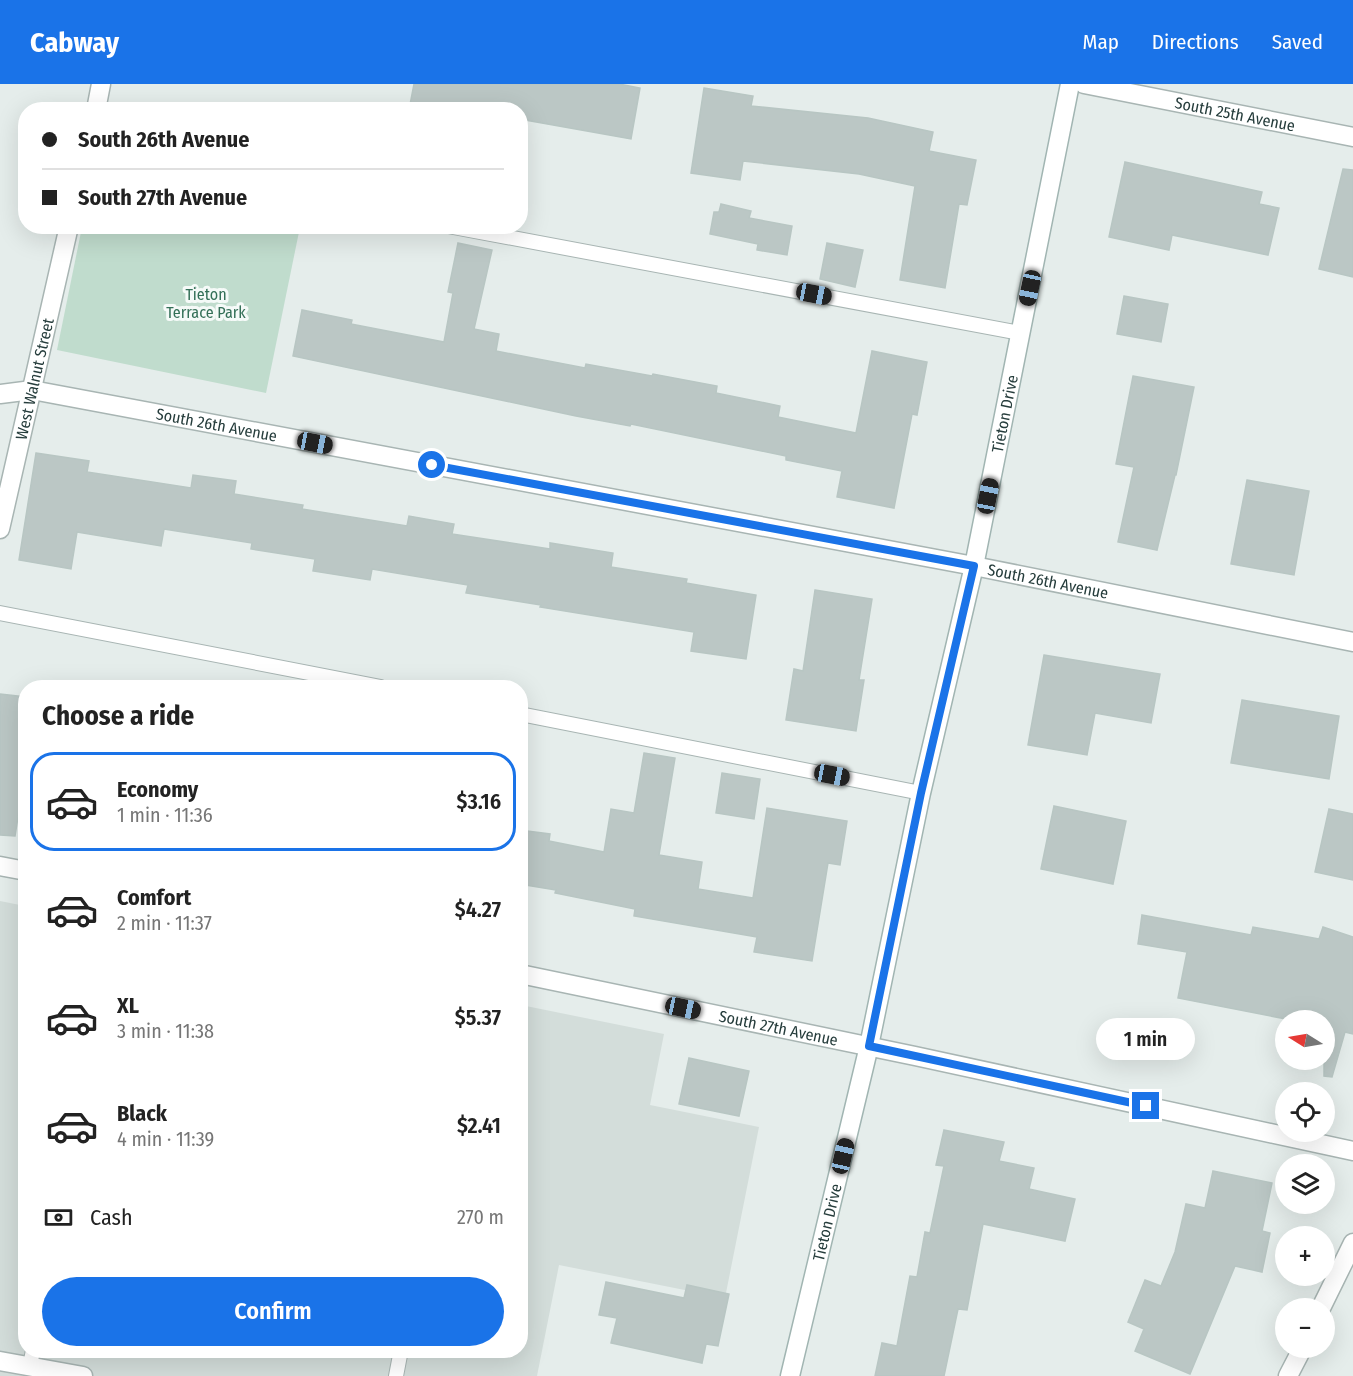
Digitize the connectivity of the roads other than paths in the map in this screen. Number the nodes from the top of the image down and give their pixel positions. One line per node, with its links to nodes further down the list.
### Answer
1 (101, 84): 4 (street)
2 (1070, 84): 8 (street, Tieton Drive)
3 (1084, 84): 5 (street, South 25th Avenue)
4 (98, 102)
5 (1353, 137)
6 (67, 234): 9 (street, West Walnut Street)
7 (491, 234): 8 (lane)
8 (1020, 333): 12 (street, Tieton Drive)
9 (32, 390): 10 (street, South 26th Avenue); 11 (street, West Walnut Street); 12 (street, South 26th Avenue)
10 (0, 394)
11 (0, 529)
12 (974, 566): 14 (street, South 26th Avenue); 17 (street, Tieton Drive)
13 (0, 613): 15 (lane)
14 (1353, 642)
15 (345, 680)
16 (528, 716): 17 (lane)
17 (921, 793): 21 (street, Tieton Drive)
18 (0, 866): 19 (street)
19 (18, 869)
20 (528, 976): 21 (street, South 27th Avenue)
21 (869, 1046): 22 (street, South 27th Avenue); 31 (street, Tieton Drive)
22 (1353, 1151)
23 (1353, 1243): 24 (street)
24 (1327, 1298)
25 (31, 1358): 28 (street); 29 (street)
26 (399, 1358): 30 (lane)
27 (1297, 1358): 32 (street)
28 (0, 1361)
29 (83, 1376)
30 (396, 1376)
31 (790, 1376)
32 (1288, 1376)

